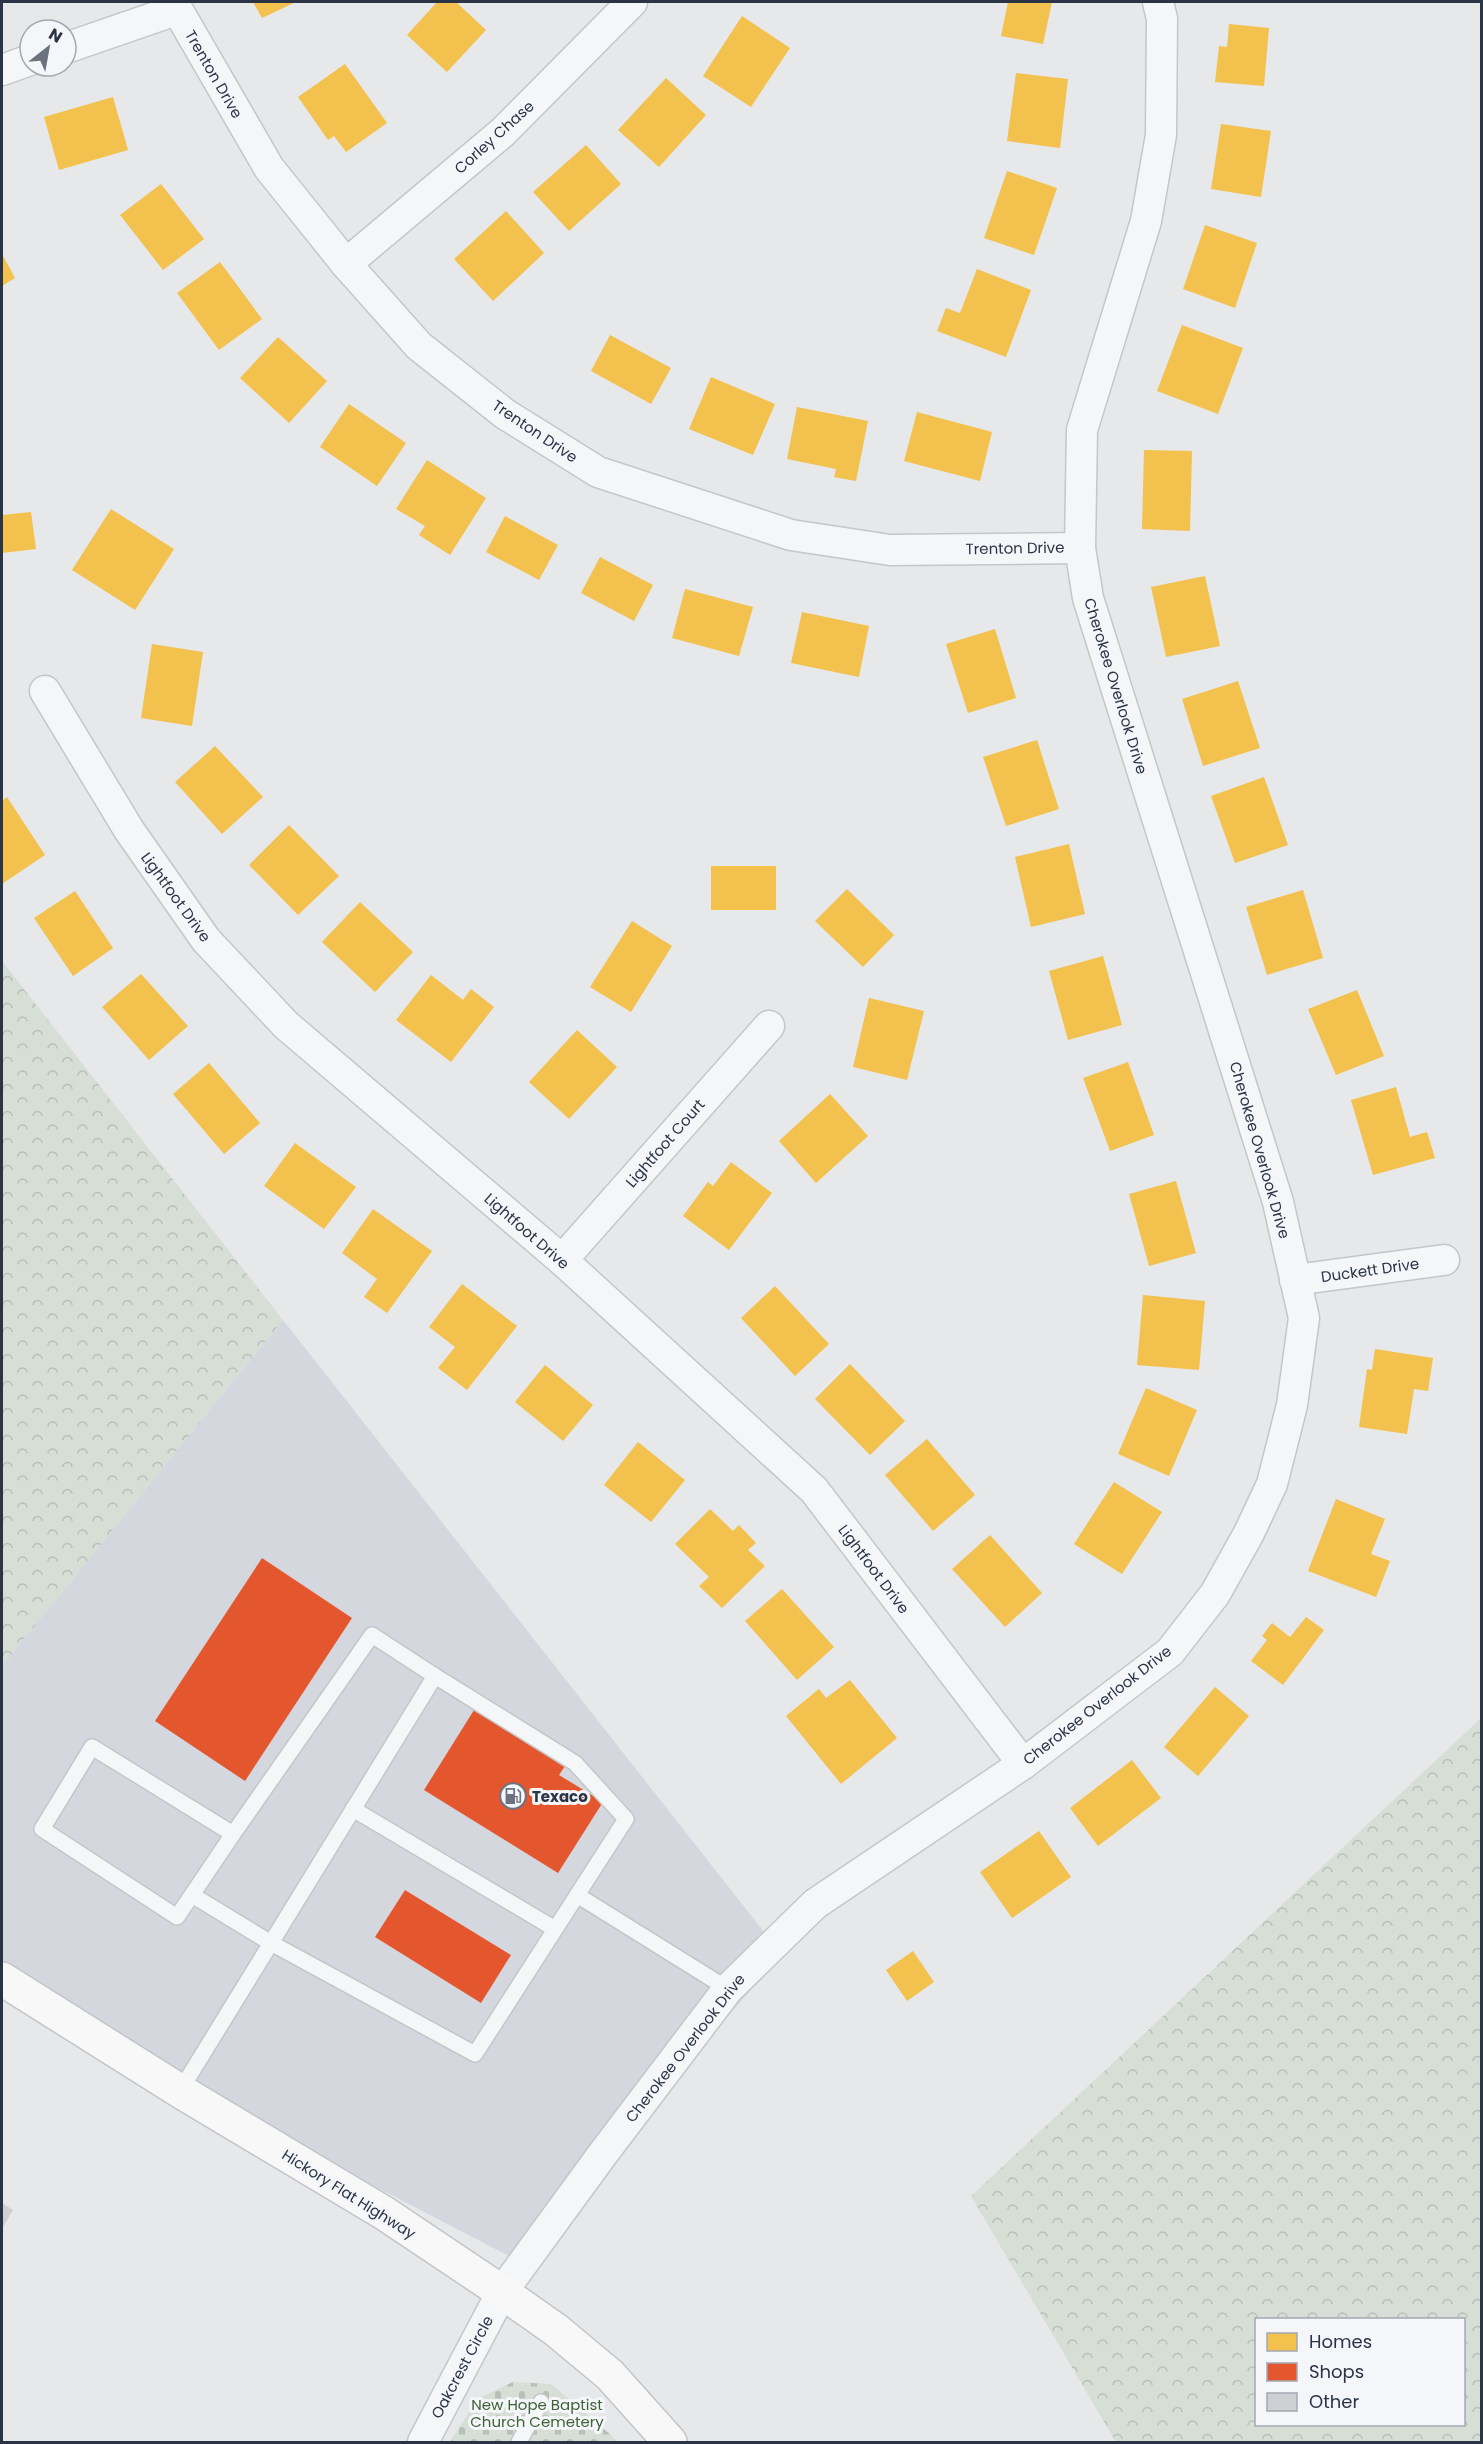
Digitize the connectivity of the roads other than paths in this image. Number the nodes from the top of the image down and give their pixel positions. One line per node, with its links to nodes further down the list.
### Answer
1 (632, 2): 7 (street, Corley Chase)
2 (1158, 2): 8 (street, Cherokee Overlook Drive)
3 (175, 5): 4 (street); 7 (street, Trenton Drive)
4 (78, 43)
5 (18, 64): 6 (street)
6 (2, 70)
7 (346, 264): 8 (street, Trenton Drive)
8 (1080, 548): 13 (street, Cherokee Overlook Drive)
9 (45, 691): 11 (street, Lightfoot Drive)
10 (769, 1026): 11 (street, Lightfoot Court)
11 (562, 1260): 15 (street, Lightfoot Drive)
12 (1444, 1260): 13 (street, Duckett Drive)
13 (1295, 1280): 15 (street, Cherokee Overlook Drive)
14 (435, 1676): 16 (lane); 17 (lane); 19 (lane)
15 (1023, 1764): 23 (street, Cherokee Overlook Drive)
16 (353, 1809): 20 (lane); 21 (lane)
17 (233, 1834): 18 (lane); 18 (lane)
18 (192, 1895): 21 (lane)
19 (577, 1895): 20 (lane); 23 (lane)
20 (555, 1929): 21 (lane)
21 (271, 1943): 24 (lane)
22 (2, 1979): 24 (main road, Hickory Flat Highway)
23 (729, 1989): 25 (street, Cherokee Overlook Drive)
24 (180, 2091): 25 (main road, Hickory Flat Highway)
25 (502, 2292): 27 (street, Oakcrest Circle); 29 (main road, Hickory Flat Highway)
26 (541, 2402): 28 (lane)
27 (423, 2442)
28 (519, 2442)
29 (670, 2442)

